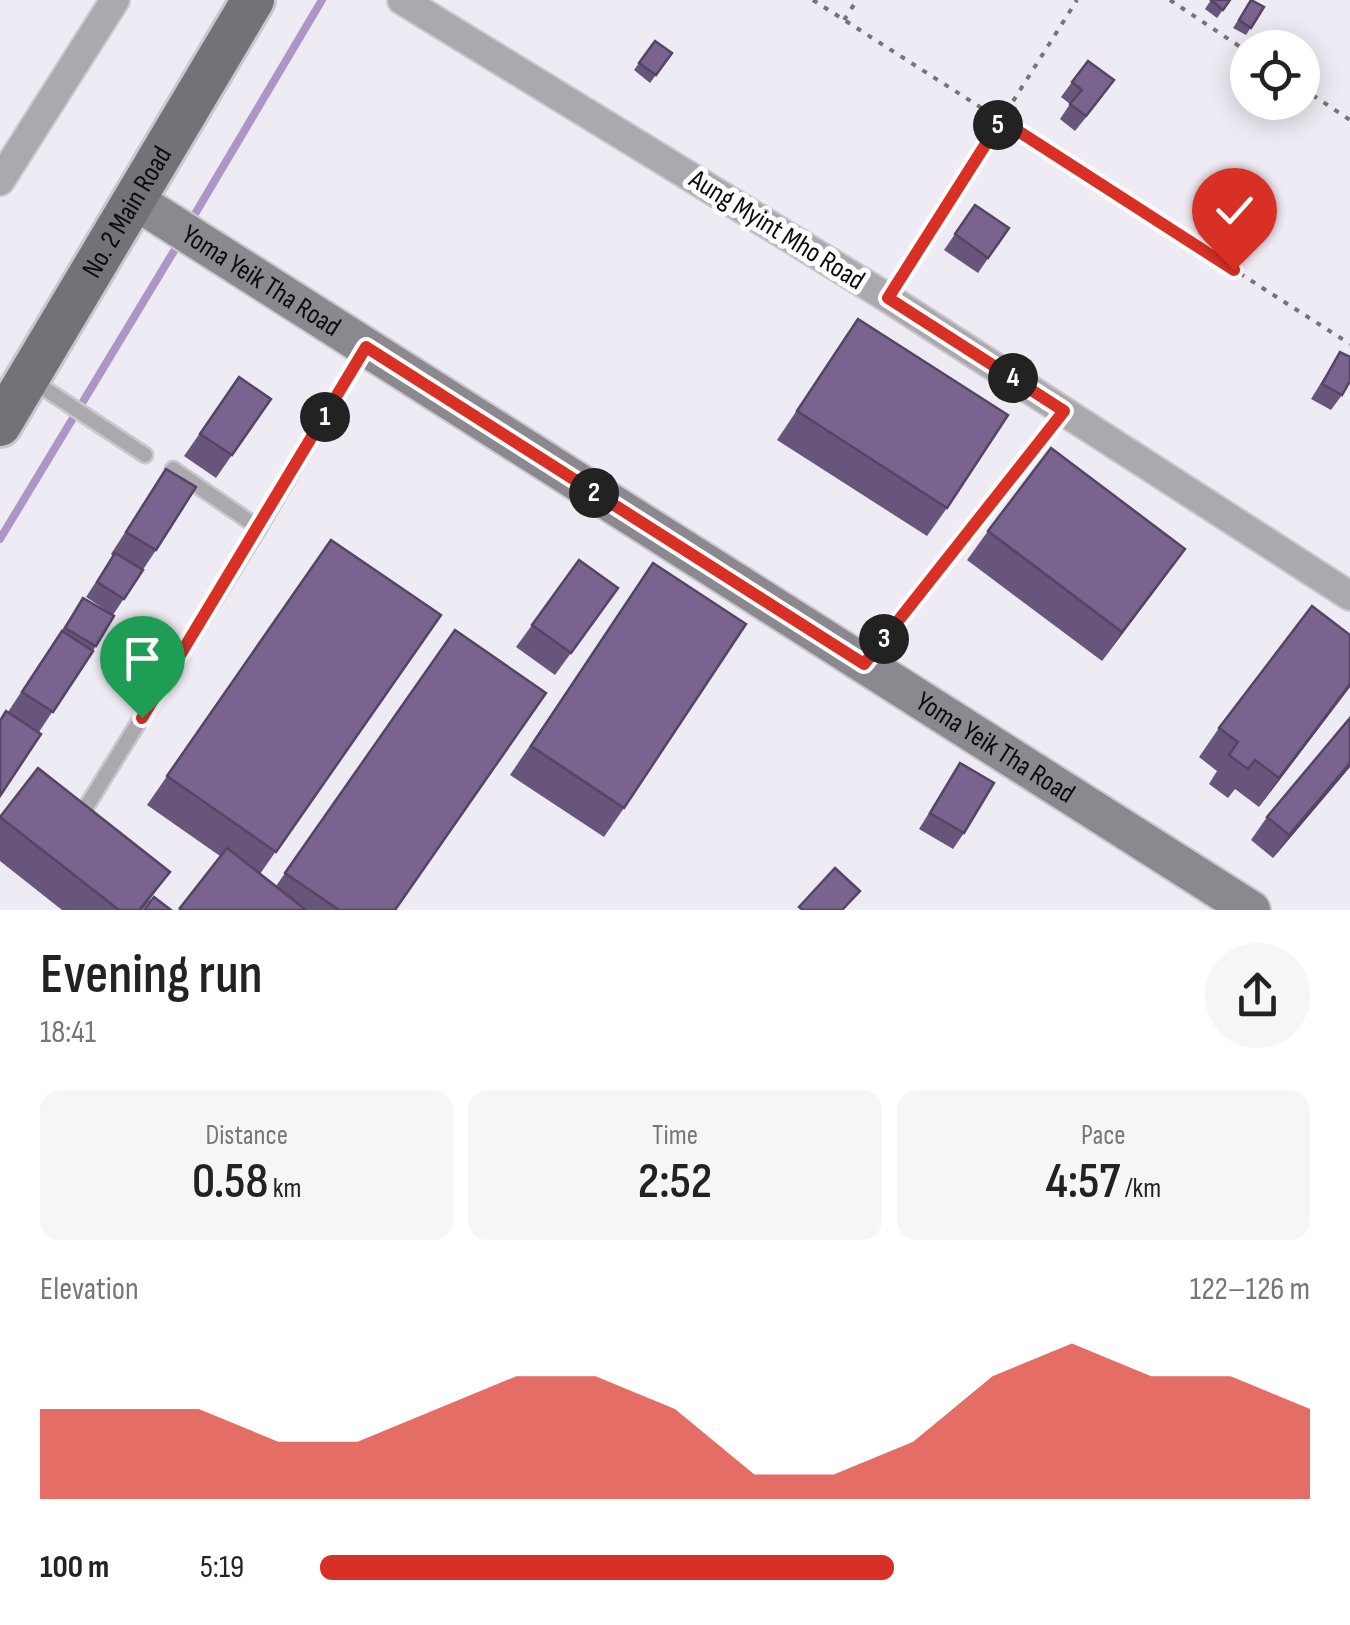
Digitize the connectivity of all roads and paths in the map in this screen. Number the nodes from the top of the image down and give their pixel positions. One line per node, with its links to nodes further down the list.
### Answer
1 (115, 0): 13 (street)
2 (253, 0): 14 (main road, No. 2 Main Road)
3 (402, 0): 15 (street, Aung Myint Mho Road)
4 (814, 0): 8 (path)
5 (857, 0): 8 (path)
6 (1076, 0): 11 (path)
7 (1170, 0): 9 (path)
8 (844, 20): 11 (path)
9 (1230, 40)
10 (1320, 100): 12 (path)
11 (1001, 120): 15 (path); 16 (path)
12 (1350, 120)
13 (2, 172)
14 (133, 200): 17 (street, Yoma Yeik Tha Road); 18 (main road, No. 2 Main Road)
15 (888, 298): 19 (street, Aung Myint Mho Road)
16 (1350, 344)
17 (366, 347): 23 (lane); 25 (street, Yoma Yeik Tha Road)
18 (28, 377): 20 (main road, No. 2 Main Road); 21 (lane)
19 (1064, 411): 24 (street, Aung Myint Mho Road); 25 (lane)
20 (0, 424)
21 (145, 454)
22 (173, 469): 23 (lane)
23 (259, 528): 26 (lane)
24 (1350, 596)
25 (864, 664): 27 (street, Yoma Yeik Tha Road)
26 (83, 812)
27 (1251, 910)

